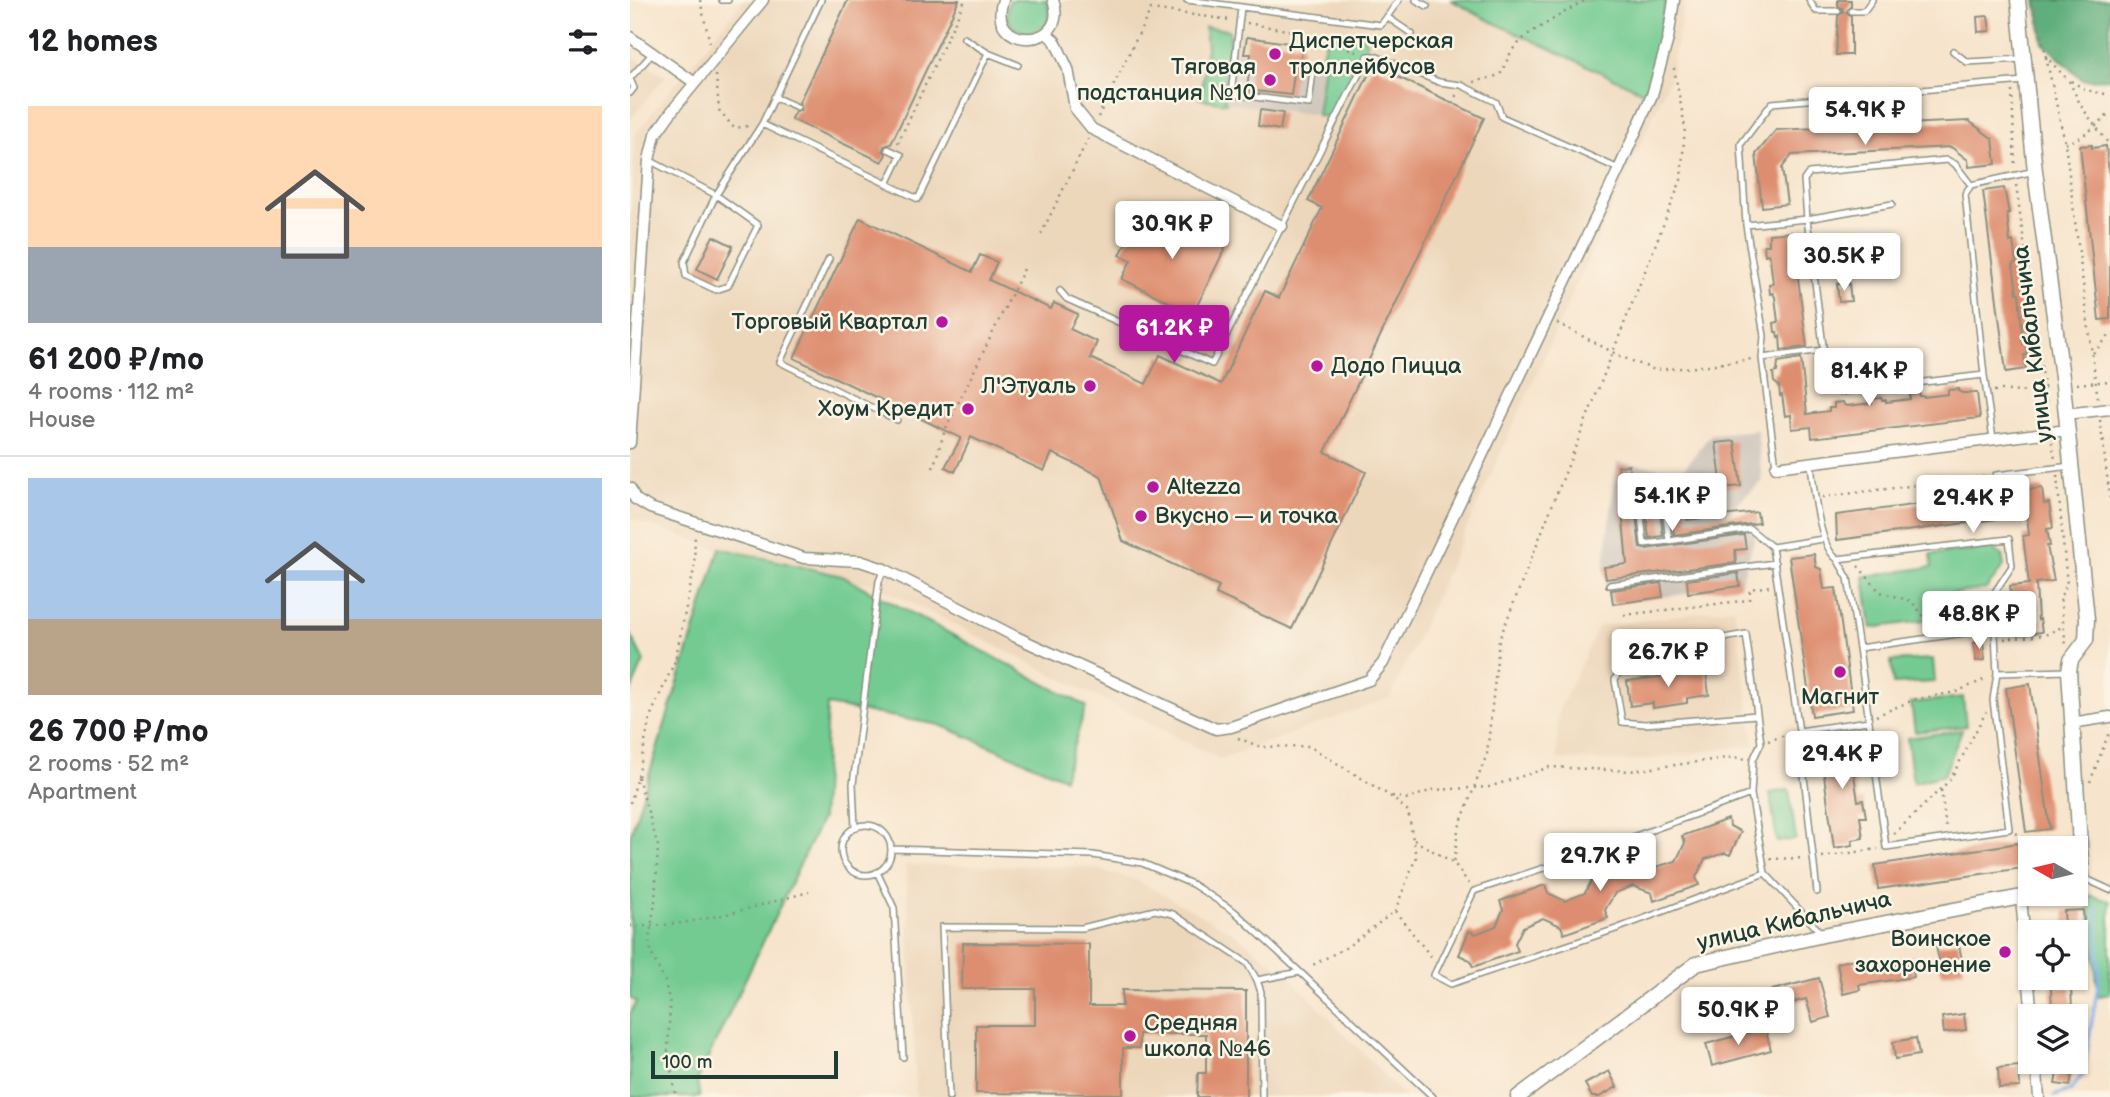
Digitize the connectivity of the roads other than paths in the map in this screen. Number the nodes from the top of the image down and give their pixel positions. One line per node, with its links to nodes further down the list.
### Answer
1 (763, 0): 29 (street)
2 (821, 0): 31 (lane)
3 (1053, 0): 17 (street)
4 (1187, 0): 13 (lane)
5 (1399, 0): 16 (lane)
6 (1416, 0): 12 (lane)
7 (1674, 0): 36 (street)
8 (1809, 0): 14 (lane)
9 (1872, 0): 15 (lane)
10 (2018, 0): 24 (street, улица Кибальчича)
11 (1001, 1): 17 (street)
12 (1427, 6)
13 (1241, 8): 16 (lane); 26 (lane)
14 (1838, 12)
15 (1851, 12)
16 (1387, 17): 18 (lane)
17 (1045, 33): 44 (street)
18 (1412, 34)
19 (630, 37): 22 (street)
20 (964, 38): 23 (lane)
21 (1953, 51): 24 (lane)
22 (653, 53): 27 (lane); 29 (street)
23 (988, 53): 25 (lane); 38 (lane)
24 (2024, 59): 28 (street, улица Кибальчича)
25 (1018, 65)
26 (1313, 71)
27 (630, 78): 30 (lane)
28 (2019, 81): 37 (street, улица Кибальчича); 43 (lane)
29 (695, 83): 35 (street)
30 (630, 93)
31 (774, 97): 32 (lane); 33 (lane)
32 (797, 107)
33 (762, 124): 38 (lane); 40 (lane)
34 (891, 150): 38 (lane)
35 (649, 160): 40 (lane); 55 (street)
36 (1619, 169): 44 (lane); 68 (street)
37 (2035, 171): 39 (lane); 51 (street, улица Кибальчича)
38 (887, 184)
39 (1971, 185): 42 (lane); 49 (lane)
40 (716, 195): 40 (lane)
41 (1892, 204): 42 (lane)
42 (1807, 219): 43 (lane); 47 (lane)
43 (1746, 225): 48 (lane)
44 (1282, 226): 46 (lane)
45 (830, 259): 52 (lane)
46 (1060, 291)
47 (1823, 350): 48 (lane); 49 (lane)
48 (1762, 358): 57 (lane)
49 (1984, 375): 54 (lane)
50 (2105, 409): 51 (street)
51 (2065, 414): 53 (street, улица Кибальчича)
52 (897, 420)
53 (2067, 430): 54 (street); 58 (street, улица Кибальчича)
54 (1993, 439): 56 (street)
55 (630, 443)
56 (1811, 463): 57 (street); 63 (lane)
57 (1776, 467)
58 (2064, 467): 59 (lane); 72 (street, улица Кибальчича)
59 (1996, 475)
60 (630, 488): 68 (street)
61 (1663, 491): 64 (lane)
62 (1639, 496): 64 (lane)
63 (1823, 539): 65 (lane); 66 (lane)
64 (1669, 541): 65 (lane)
65 (1772, 547): 67 (lane)
66 (1837, 559): 70 (lane); 71 (lane)
67 (1774, 564): 69 (lane); 78 (lane)
68 (884, 569): 80 (lane)
69 (1609, 585)
70 (1993, 629): 71 (lane); 73 (lane)
71 (1859, 648): 76 (lane)
72 (2070, 666): 73 (lane); 77 (street, улица Кибальчича)
73 (1997, 673): 76 (lane)
74 (1757, 715): 74 (lane); 79 (lane)
75 (2110, 718): 77 (street)
76 (1869, 719): 78 (lane)
77 (2071, 723): 81 (street, улица Кибальчича)
78 (1799, 731): 87 (lane)
79 (1751, 794): 84 (lane); 84 (lane)
80 (855, 828): 82 (lane); 83 (lane)
81 (2078, 836)
82 (891, 849): 83 (lane); 91 (lane)
83 (877, 872): 94 (lane)
84 (1765, 873): 90 (lane)
85 (2088, 884): 86 (lane)
86 (2110, 890)
87 (1817, 892)
88 (2018, 899): 90 (street, улица Кибальчича)
89 (2022, 906): 93 (street)
90 (1823, 935): 99 (street, улица Кибальчича)
91 (1300, 972): 92 (lane); 98 (lane)
92 (1258, 980): 96 (lane); 97 (lane)
93 (2031, 1004)
94 (902, 1056)
95 (2037, 1074): 100 (street)
96 (949, 1097)
97 (1262, 1097)
98 (1433, 1097)
99 (1518, 1097)
100 (2039, 1097)

